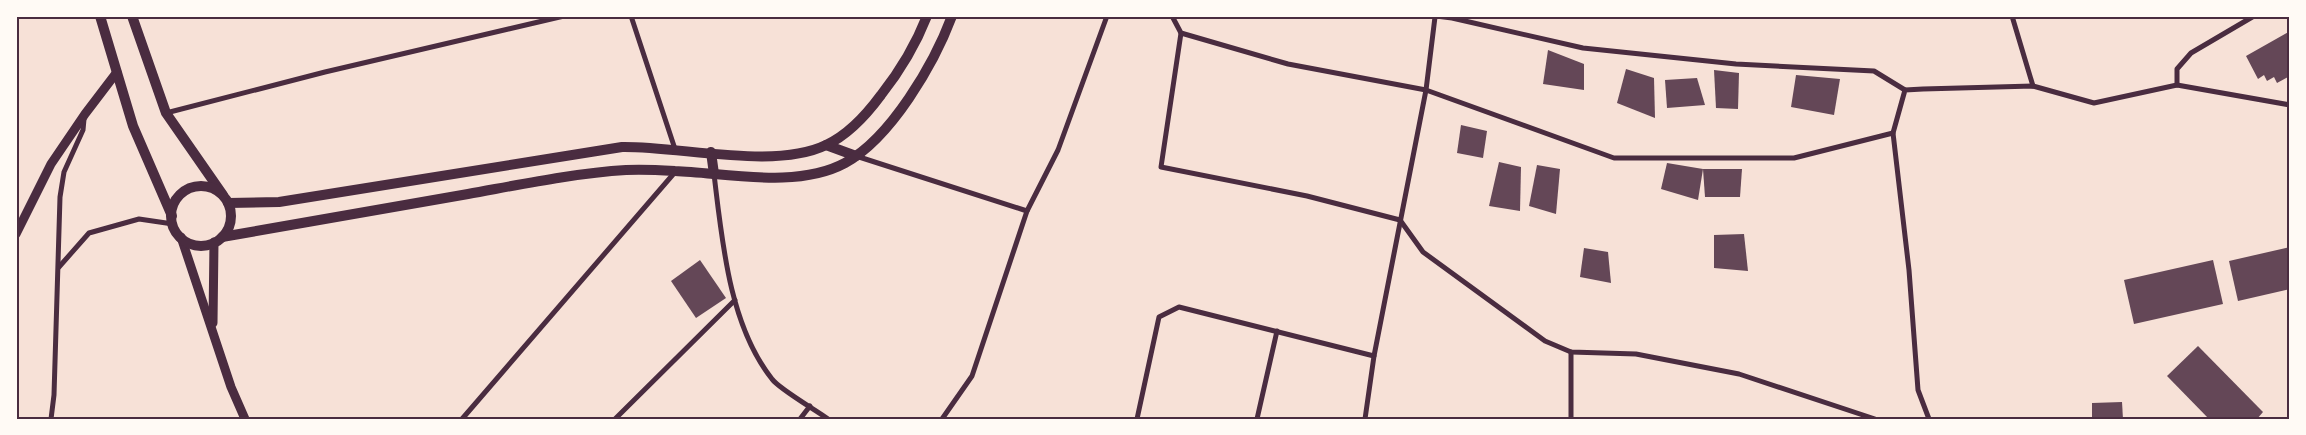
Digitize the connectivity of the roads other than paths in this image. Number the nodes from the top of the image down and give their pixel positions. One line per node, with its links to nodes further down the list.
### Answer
1 (100, 16): 13 (main road)
2 (132, 16): 19 (main road)
3 (564, 16): 19 (street)
4 (631, 16): 23 (street)
5 (927, 16): 22 (main road)
6 (952, 16): 25 (main road)
7 (1107, 16): 29 (street)
8 (1172, 16): 12 (street)
9 (2012, 16): 15 (street)
10 (2254, 16): 14 (street)
11 (1435, 17): 16 (street); 17 (street)
12 (1180, 32): 16 (street); 31 (street)
13 (117, 72): 20 (street); 30 (main road)
14 (2177, 85): 15 (street); 18 (street)
15 (2032, 86): 17 (street)
16 (1426, 90): 21 (street); 31 (street)
17 (1905, 90): 21 (street)
18 (2290, 105)
19 (166, 113): 28 (main road)
20 (85, 114): 32 (street); 35 (street)
21 (1893, 133): 54 (street)
22 (826, 145): 24 (main road); 25 (main road)
23 (675, 149): 24 (main road); 28 (main road)
24 (711, 152): 27 (main road)
25 (856, 156): 27 (main road); 29 (street)
26 (676, 171): 27 (main road); 34 (main road); 44 (street)
27 (714, 174): 36 (street)
28 (226, 199): 30 (main road); 34 (main road)
29 (1027, 211): 48 (street)
30 (172, 220): 33 (main road); 35 (street)
31 (1400, 220): 39 (street); 40 (street)
32 (16, 234)
33 (180, 237): 34 (main road); 37 (street)
34 (218, 240): 37 (street)
35 (58, 268): 42 (street)
36 (735, 300): 41 (street); 45 (street)
37 (213, 328): 43 (street)
38 (1277, 331): 40 (street); 49 (street); 50 (street)
39 (1571, 352): 52 (street); 53 (street)
40 (1374, 356): 51 (street)
41 (810, 406): 46 (street); 47 (street)
42 (51, 419)
43 (245, 419)
44 (462, 419)
45 (615, 419)
46 (800, 419)
47 (828, 419)
48 (942, 419)
49 (1138, 419)
50 (1258, 419)
51 (1365, 419)
52 (1571, 419)
53 (1875, 419)
54 (1929, 419)

